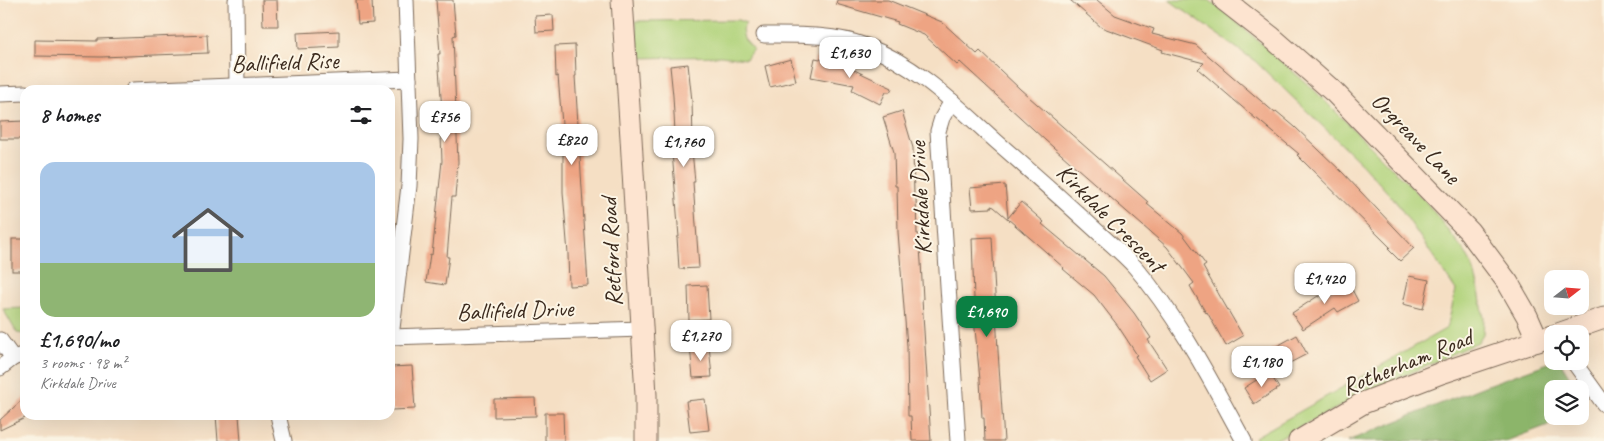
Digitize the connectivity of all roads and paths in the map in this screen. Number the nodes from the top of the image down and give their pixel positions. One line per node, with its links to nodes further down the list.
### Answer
1 (236, 0): 7 (street)
2 (406, 0): 6 (street)
3 (622, 0): 15 (main road, Retford Road)
4 (1224, 0): 16 (main road, Orgreave Lane)
5 (764, 35): 11 (street)
6 (409, 80): 8 (street, Ballifield Rise); 12 (street)
7 (237, 85)
8 (266, 85)
9 (0, 94): 10 (street)
10 (20, 94)
11 (952, 101): 27 (street, Kirkdale Drive); 28 (street, Kirkdale Crescent)
12 (395, 303)
13 (1604, 318): 14 (main road, Rotherham Road)
14 (1584, 325)
15 (642, 329): 17 (street, Ballifield Drive); 26 (main road, Retford Road)
16 (1544, 332)
17 (395, 337)
18 (1544, 339): 29 (main road, Rotherham Road)
19 (0, 340): 20 (street)
20 (19, 356): 21 (street)
21 (0, 368)
22 (1579, 370): 23 (street)
23 (1604, 404)
24 (279, 420): 25 (street)
25 (284, 441)
26 (646, 441)
27 (958, 441)
28 (1244, 441)
29 (1299, 441)

